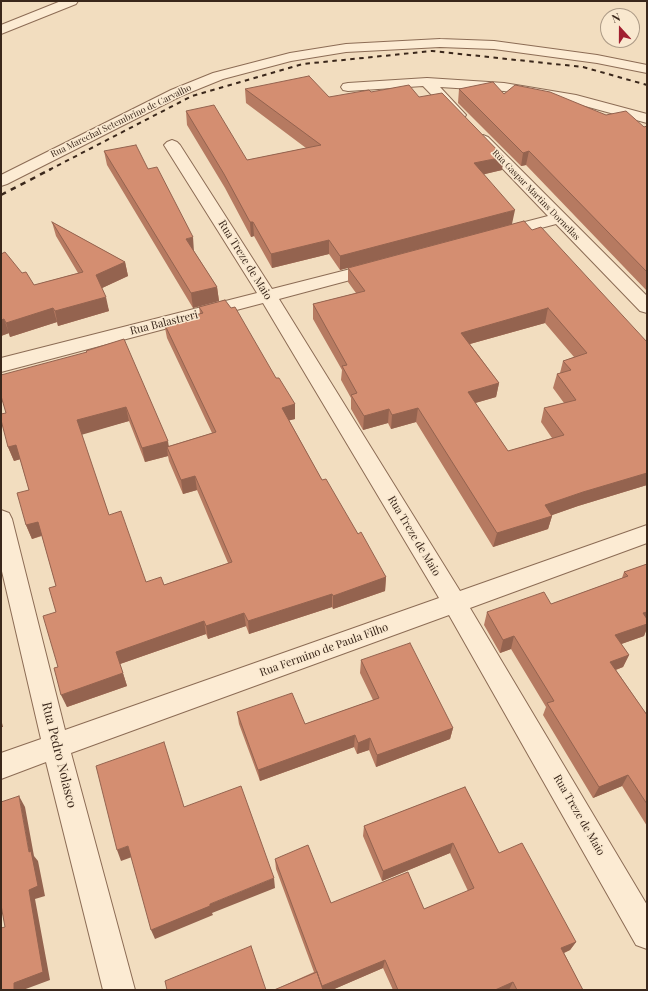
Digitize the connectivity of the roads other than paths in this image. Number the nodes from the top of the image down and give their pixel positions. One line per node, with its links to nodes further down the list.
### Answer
1 (72, 1): 2 (street)
2 (1, 30)
3 (647, 69): 8 (street, Rua Marechal Setembrino de Carvalho)
4 (427, 82): 5 (street); 6 (street); 9 (street, Rua Gaspar Martins Dornellas)
5 (348, 87)
6 (647, 119)
7 (172, 144): 12 (street, Rua Treze de Maio)
8 (1, 181)
9 (559, 218): 10 (street); 13 (street, Rua Gaspar Martins Dornellas)
10 (482, 239)
11 (390, 263): 12 (street, Rua Balastreri)
12 (268, 296): 14 (street, Rua Balastreri); 17 (street, Rua Treze de Maio)
13 (647, 307)
14 (1, 365)
15 (1, 519): 18 (street, Rua Pedro Nolasco)
16 (647, 534): 17 (street, Rua Fermino de Paula Filho)
17 (456, 603): 18 (street, Rua Fermino de Paula Filho); 20 (street, Rua Treze de Maio)
18 (56, 747): 19 (street, Rua Fermino de Paula Filho); 21 (street, Rua Pedro Nolasco)
19 (1, 766)
20 (647, 934)
21 (118, 990)

